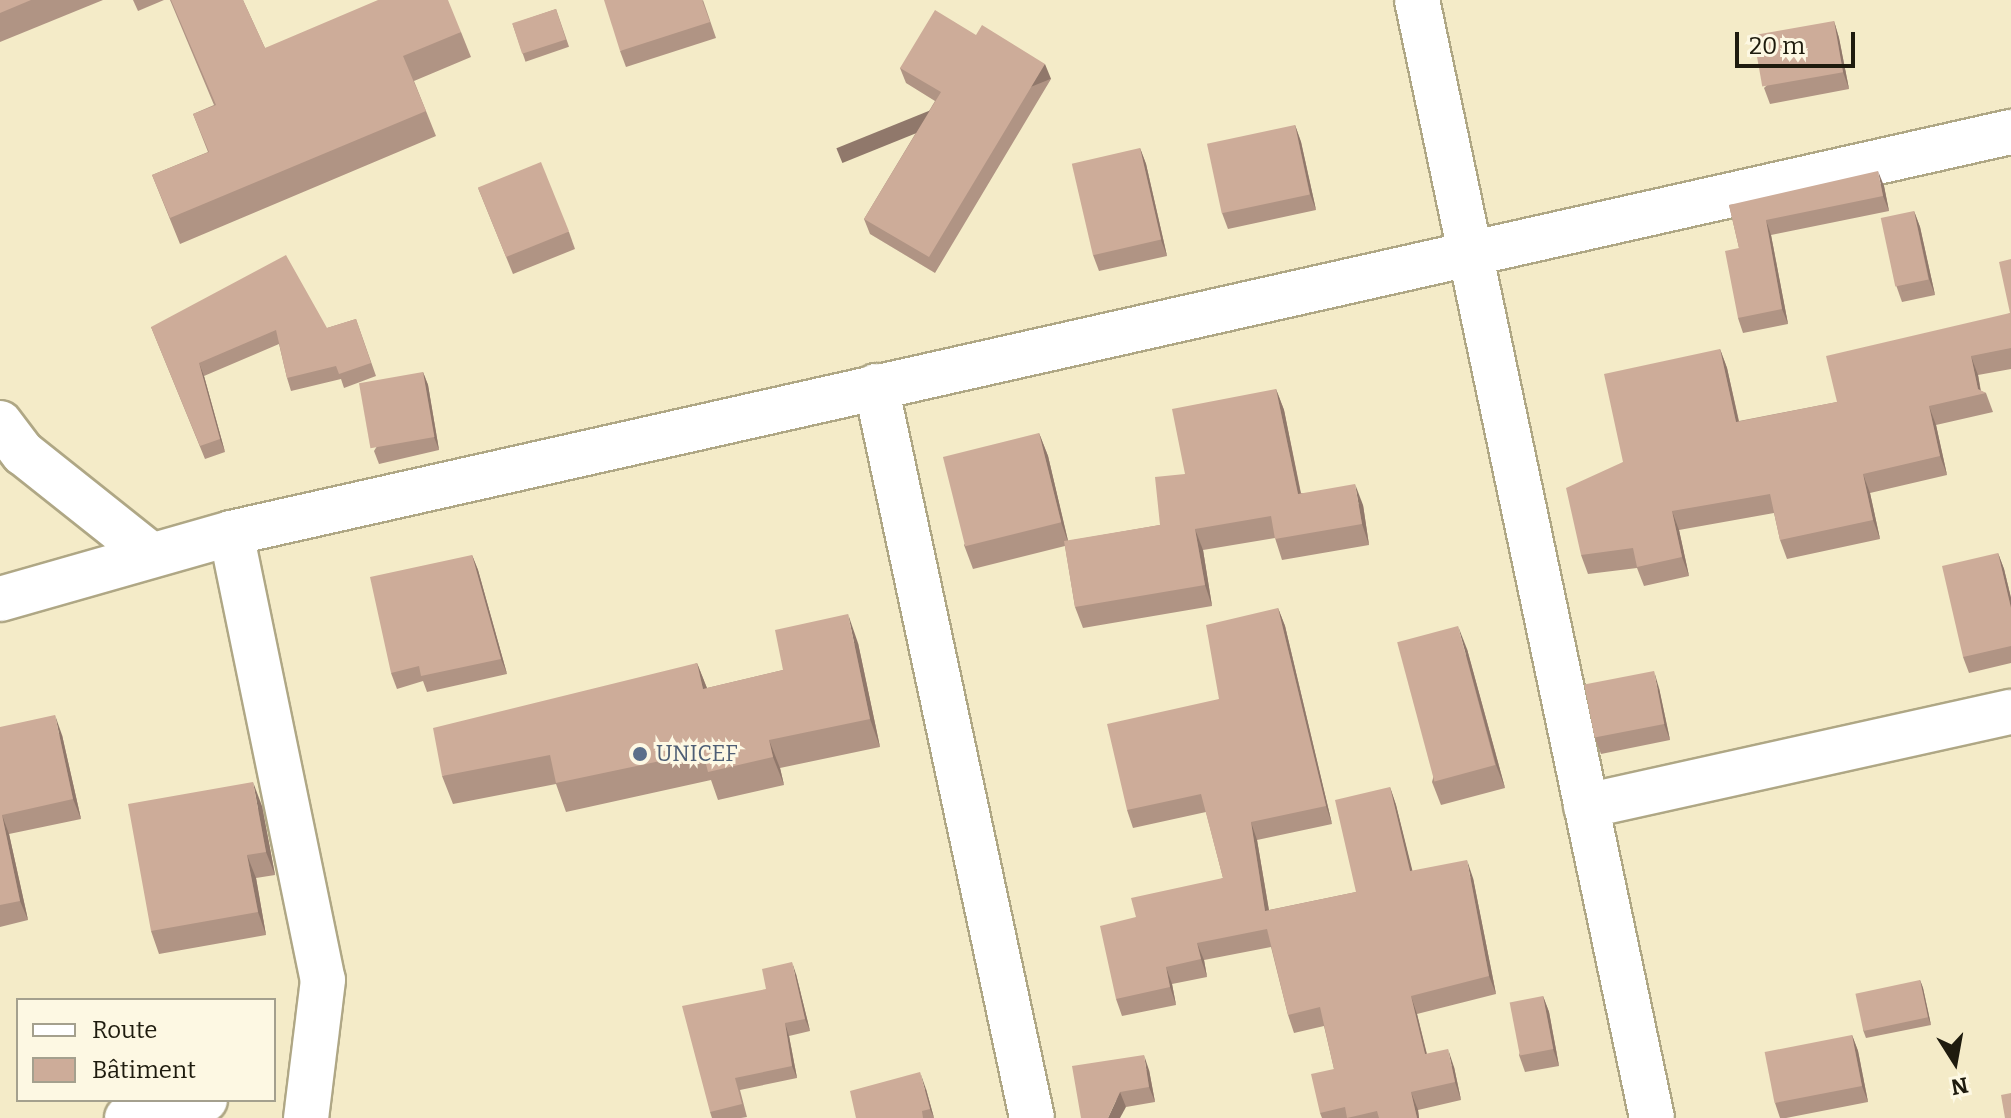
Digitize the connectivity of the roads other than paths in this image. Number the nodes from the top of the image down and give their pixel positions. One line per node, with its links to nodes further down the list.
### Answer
1 (1417, 0): 3 (street)
2 (2011, 132): 3 (street)
3 (1469, 249): 4 (street); 10 (street)
4 (876, 386): 6 (street); 15 (street)
5 (0, 423): 7 (street)
6 (231, 533): 7 (street); 11 (street)
7 (150, 554): 8 (street)
8 (0, 599)
9 (2011, 712): 10 (street)
10 (1586, 806): 16 (street)
11 (293, 1080): 14 (street)
12 (196, 1102): 13 (street)
13 (127, 1118)
14 (306, 1118)
15 (1032, 1118)
16 (1652, 1118)

